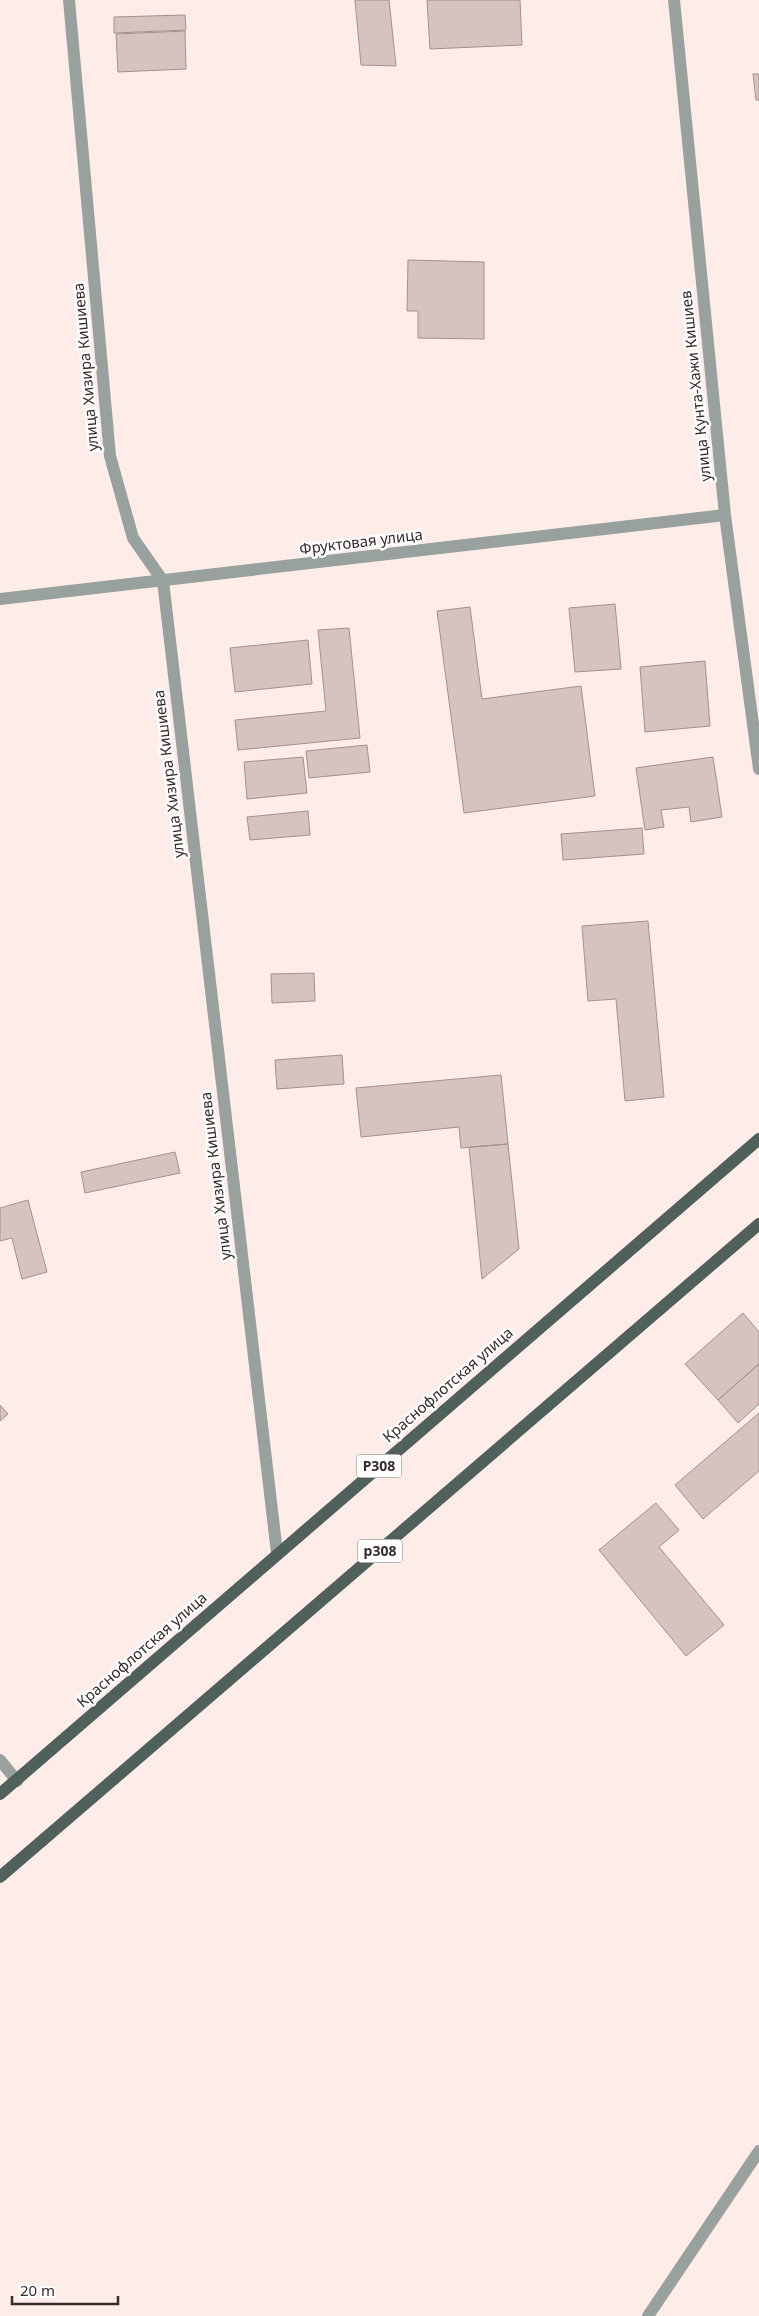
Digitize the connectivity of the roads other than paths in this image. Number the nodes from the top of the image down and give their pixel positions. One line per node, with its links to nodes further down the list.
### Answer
1 (69, 0): 4 (street, улица Хизира Кишиева)
2 (674, 0): 3 (street, улица Кунта-Хажи Кишиев)
3 (726, 515): 4 (street, Фруктовая улица); 6 (street, улица Кунта-Хажи Кишиев)
4 (163, 581): 5 (street, Фруктовая улица); 9 (street, улица Хизира Кишиева)
5 (0, 599)
6 (759, 769)
7 (759, 1139): 9 (main road, Краснофлотская улица / P308)
8 (759, 1224): 13 (main road, p308)
9 (277, 1553): 11 (main road, Краснофлотская улица / P308)
10 (0, 1760): 11 (street)
11 (17, 1781): 12 (main road, Краснофлотская улица / P308)
12 (0, 1794)
13 (0, 1877)
14 (759, 2151): 15 (street)
15 (648, 2316)

